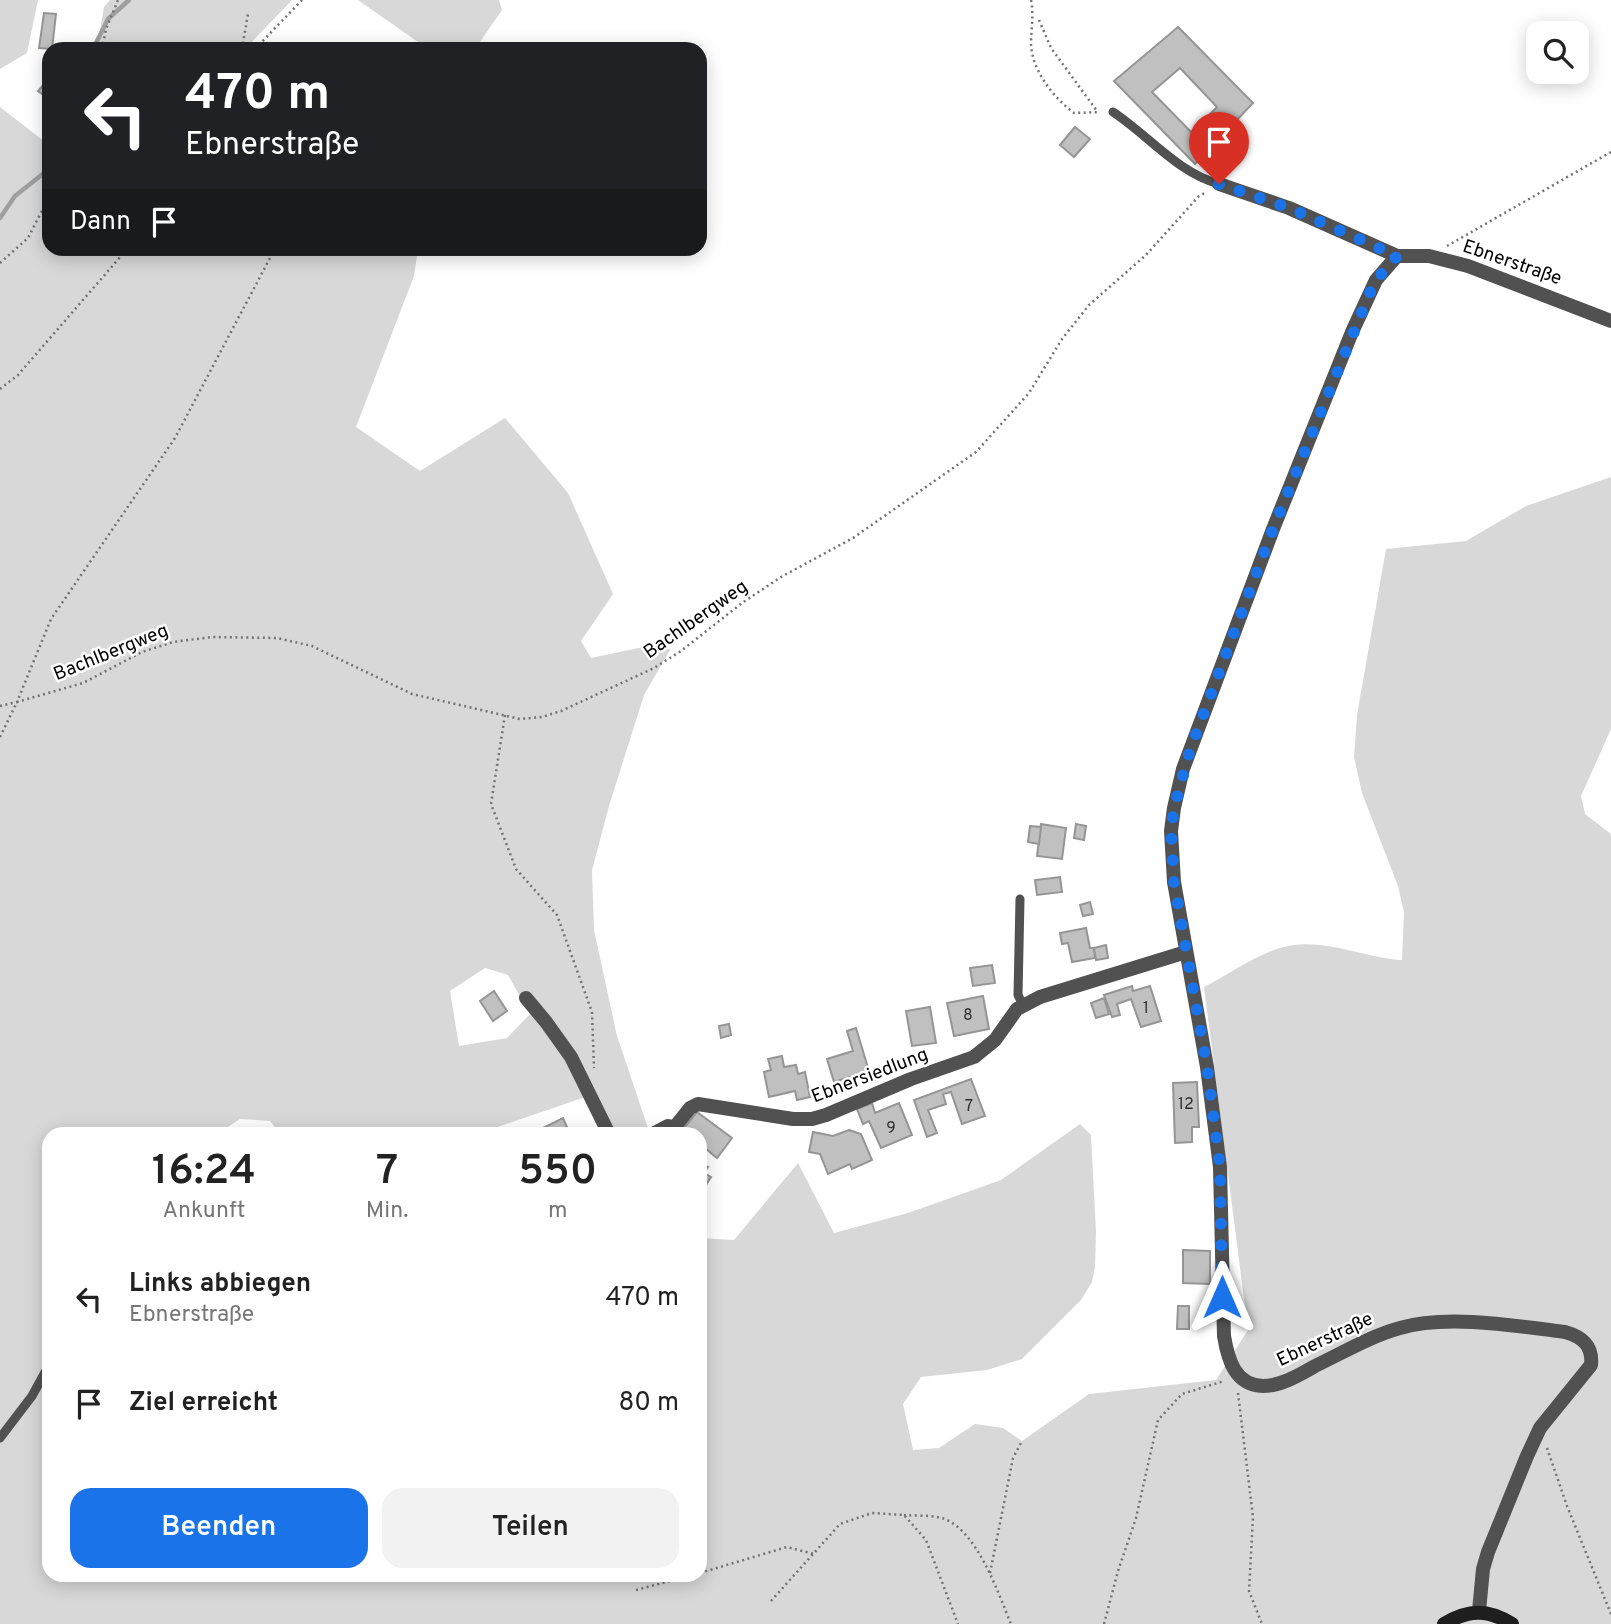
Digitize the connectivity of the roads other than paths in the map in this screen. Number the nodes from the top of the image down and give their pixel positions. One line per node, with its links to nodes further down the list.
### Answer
1 (1113, 112): 2 (lane)
2 (1219, 184): 3 (street, Ebnerstraße)
3 (1397, 256): 4 (street, Ebnerstraße); 6 (street)
4 (1611, 321)
5 (1020, 899): 8 (lane)
6 (1186, 951): 8 (street, Ebnersiedlung); 13 (street, Ebnerstraße)
7 (526, 998): 9 (street)
8 (1023, 1005): 10 (street, Ebnersiedlung)
9 (606, 1127)
10 (675, 1127)
11 (42, 1378): 12 (lane)
12 (0, 1438)
13 (1479, 1611): 14 (street); 15 (street)
14 (1444, 1624)
15 (1512, 1624)

